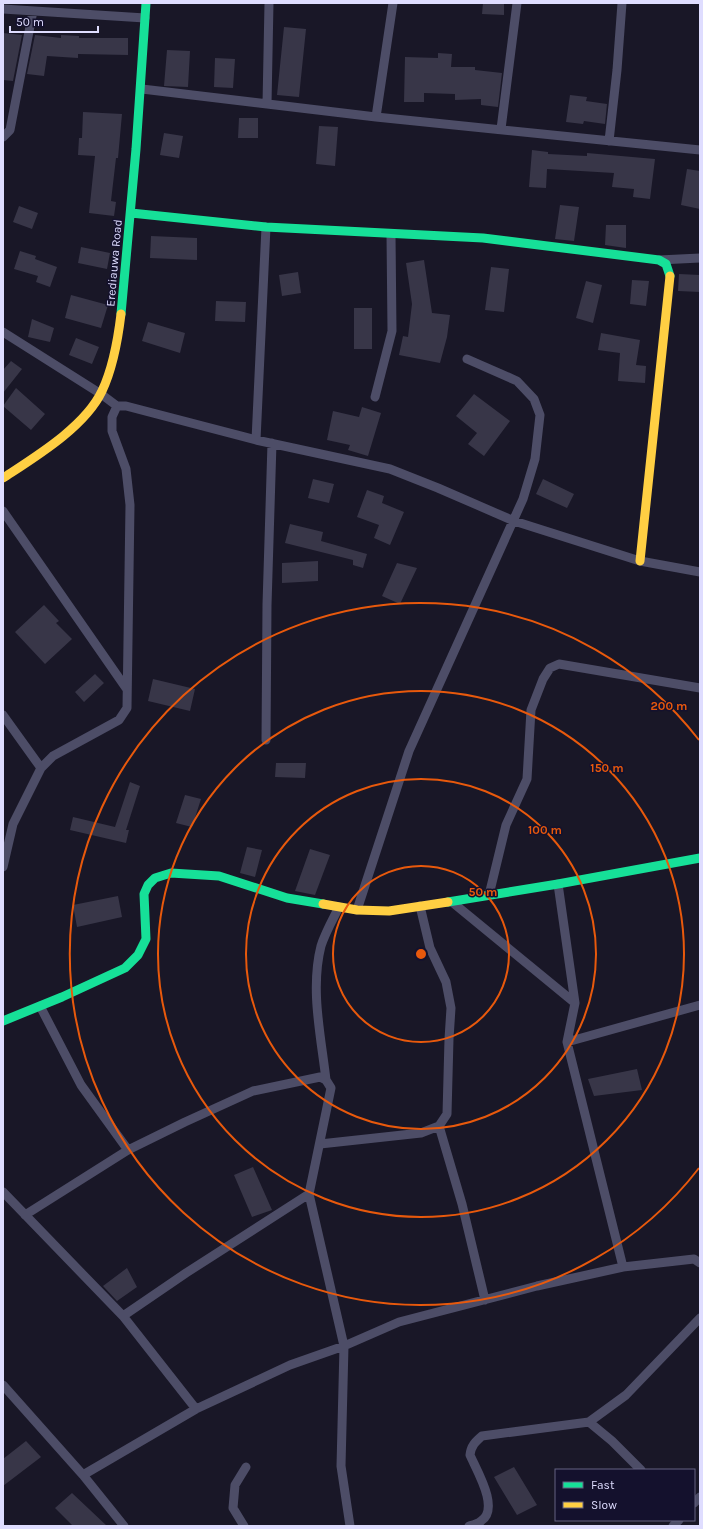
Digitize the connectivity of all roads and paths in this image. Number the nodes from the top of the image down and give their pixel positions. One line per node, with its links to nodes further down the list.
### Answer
1 (146, 3): 8 (street, Erediauwa Road)
2 (269, 3): 10 (street)
3 (393, 3): 11 (street)
4 (517, 3): 12 (street)
5 (622, 3): 14 (street)
6 (3, 9): 7 (street)
7 (33, 11): 8 (street); 13 (street)
8 (146, 18): 9 (street, Erediauwa Road)
9 (142, 89): 10 (street); 16 (street, Erediauwa Road)
10 (267, 104): 11 (street)
11 (376, 118): 12 (street)
12 (501, 129): 14 (street)
13 (3, 137)
14 (609, 141): 15 (street)
15 (700, 150)
16 (131, 213): 17 (street); 23 (street, Erediauwa Road)
17 (266, 227): 18 (street); 26 (street)
18 (391, 234): 20 (street); 24 (street)
19 (700, 258): 20 (street)
20 (659, 260): 31 (street)
21 (3, 332): 23 (street)
22 (467, 359): 30 (street)
23 (101, 394): 25 (street); 28 (street, Erediauwa Road)
24 (375, 397)
25 (117, 406): 26 (street); 33 (street)
26 (256, 440): 27 (street)
27 (272, 443): 30 (street); 36 (street)
28 (3, 478)
29 (3, 511): 33 (street)
30 (514, 521): 31 (street); 45 (street)
31 (640, 561): 32 (street)
32 (700, 572)
33 (126, 688): 37 (street)
34 (700, 688): 41 (street)
35 (3, 715): 37 (street)
36 (266, 740)
37 (41, 768): 39 (street)
38 (700, 858): 40 (street)
39 (3, 867)
40 (558, 884): 41 (street); 46 (street)
41 (489, 895): 42 (street)
42 (452, 902): 43 (street); 46 (street)
43 (420, 906): 45 (street); 52 (street)
44 (339, 907): 45 (street); 48 (street); 51 (street)
45 (357, 910)
46 (575, 1003): 50 (street)
47 (700, 1005): 50 (street)
48 (40, 1006): 49 (street); 54 (street)
49 (3, 1021)
50 (567, 1042): 59 (street)
51 (326, 1080): 53 (street); 54 (street)
52 (440, 1126): 53 (street); 60 (street)
53 (320, 1144): 56 (street)
54 (128, 1150): 57 (street)
55 (3, 1192): 57 (street)
56 (309, 1194): 61 (street); 63 (street)
57 (25, 1215): 61 (street)
58 (700, 1263): 59 (street)
59 (623, 1267): 60 (street)
60 (485, 1300): 63 (street)
61 (123, 1316): 65 (street)
62 (700, 1318): 66 (street)
63 (344, 1346): 65 (street); 72 (street)
64 (3, 1385): 69 (street)
65 (196, 1409): 69 (street)
66 (589, 1422): 68 (street); 73 (street)
67 (246, 1467): 71 (street)
68 (640, 1469)
69 (83, 1475): 70 (street)
70 (124, 1526)
71 (244, 1526)
72 (350, 1526)
73 (470, 1526)

